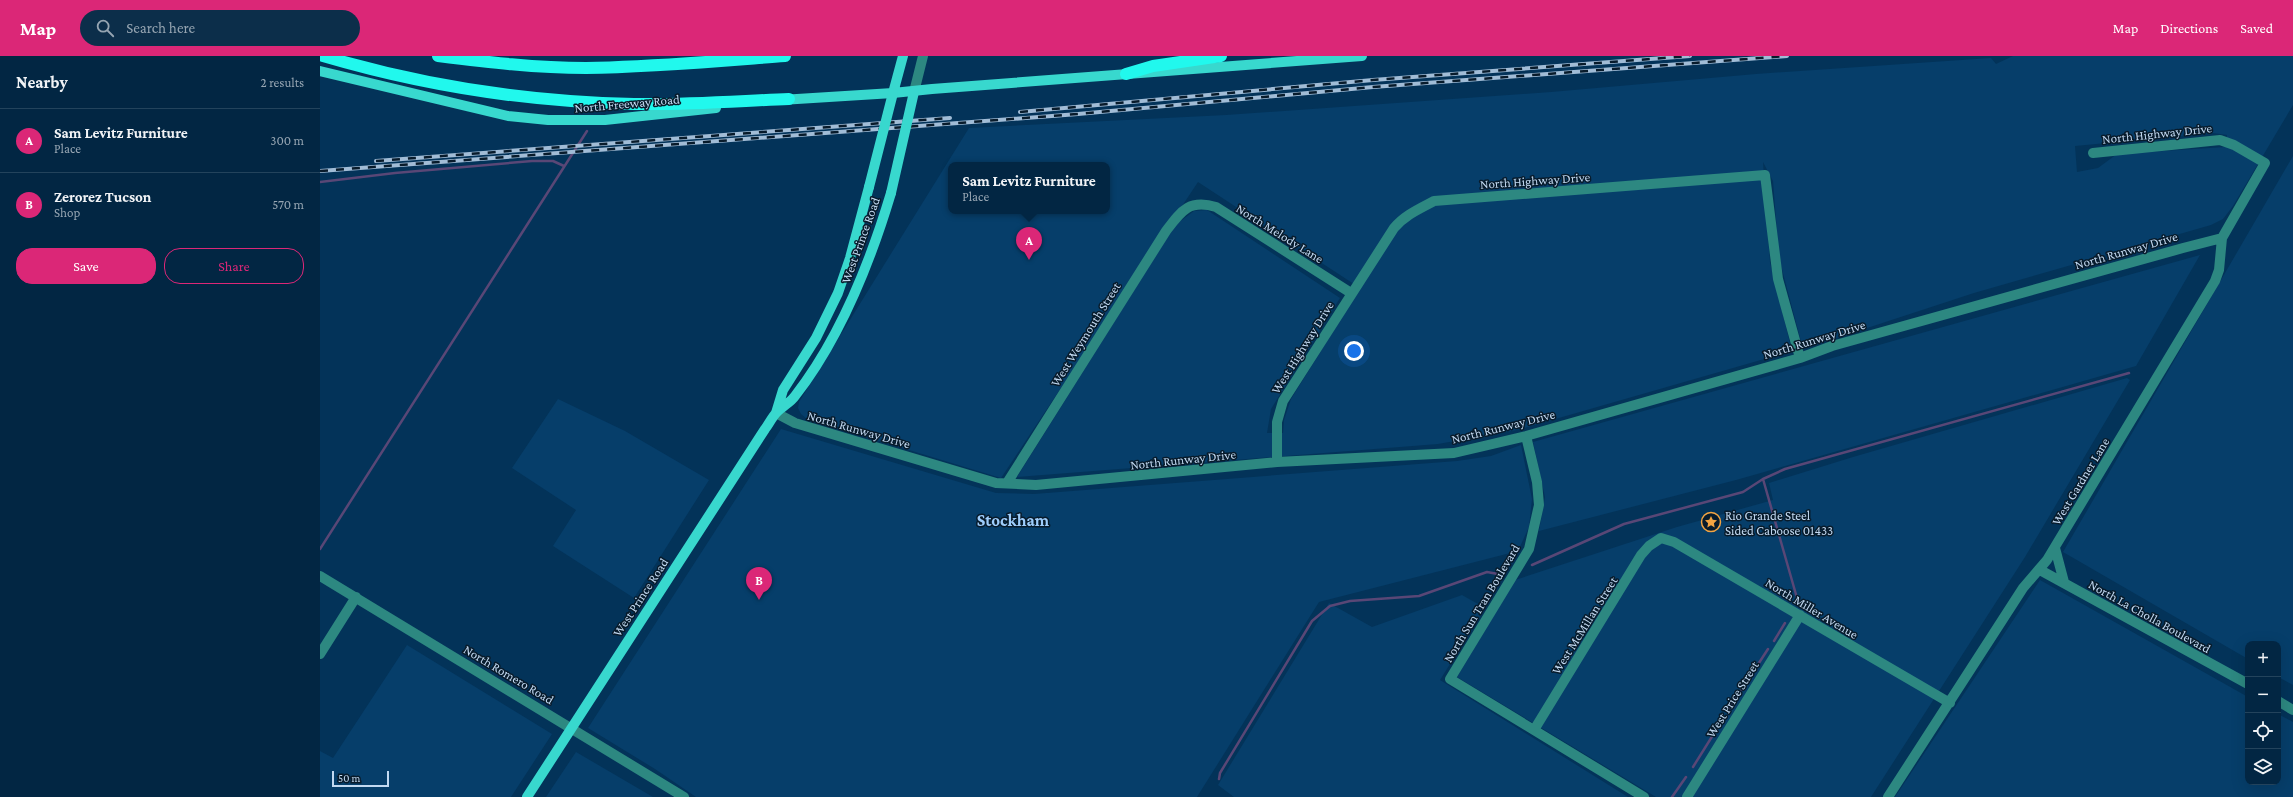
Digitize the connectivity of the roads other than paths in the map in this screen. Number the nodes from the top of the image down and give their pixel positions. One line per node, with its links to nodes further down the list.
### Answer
1 (324, 56): 12 (highway)
2 (438, 56): 3 (highway)
3 (785, 56)
4 (902, 56): 11 (main road, West Prince Road)
5 (923, 56): 10 (street, West Prince Road)
6 (1221, 56): 9 (highway)
7 (1362, 56): 9 (main road, North Freeway Road)
8 (320, 71): 12 (main road, North Freeway Road)
9 (1126, 74): 10 (main road, North Freeway Road)
10 (914, 92): 11 (main road, North Freeway Road); 19 (main road, West Prince Road, bridge)
11 (893, 93): 12 (main road, North Freeway Road); 19 (main road, West Prince Road, bridge)
12 (789, 99)
13 (2093, 153): 14 (street, North Highway Drive)
14 (2265, 163): 16 (street, West Gardner Lane)
15 (1192, 205): 17 (street, North Melody Lane); 22 (street, West Weymouth Street)
16 (2222, 238): 18 (street, North Runway Drive); 24 (street, West Gardner Lane)
17 (1351, 293): 18 (street, North Highway Drive); 21 (street, West Highway Drive)
18 (1800, 358): 20 (street, North Runway Drive)
19 (776, 413): 22 (street, North Runway Drive); 35 (main road, West Prince Road)
20 (1526, 436): 21 (street, North Runway Drive); 36 (street, North Sun Tran Boulevard)
21 (1277, 462): 22 (street, North Runway Drive)
22 (1007, 483)
23 (1661, 538): 29 (street, North Miller Avenue); 36 (street, West McMillan Street)
24 (2055, 548): 25 (street, West Gardner Lane); 27 (street)
25 (2040, 570): 27 (street, North La Cholla Boulevard); 32 (street, West Gardner Lane)
26 (320, 576): 28 (street, North Romero Road)
27 (2064, 582): 31 (street, North La Cholla Boulevard)
28 (356, 597): 30 (street); 35 (street, North Romero Road)
29 (1800, 615): 32 (street, North Miller Avenue); 40 (street, West Price Street)
30 (320, 654)
31 (2245, 682)
32 (1950, 703): 41 (street, West Gardner Lane)
33 (2281, 703): 34 (street)
34 (2293, 710)
35 (571, 727): 37 (main road, West Prince Road); 38 (street, North Romero Road)
36 (1534, 730): 39 (street, North Sun Tran Boulevard)
37 (527, 797)
38 (684, 797)
39 (1644, 797)
40 (1687, 797)
41 (1888, 797)

